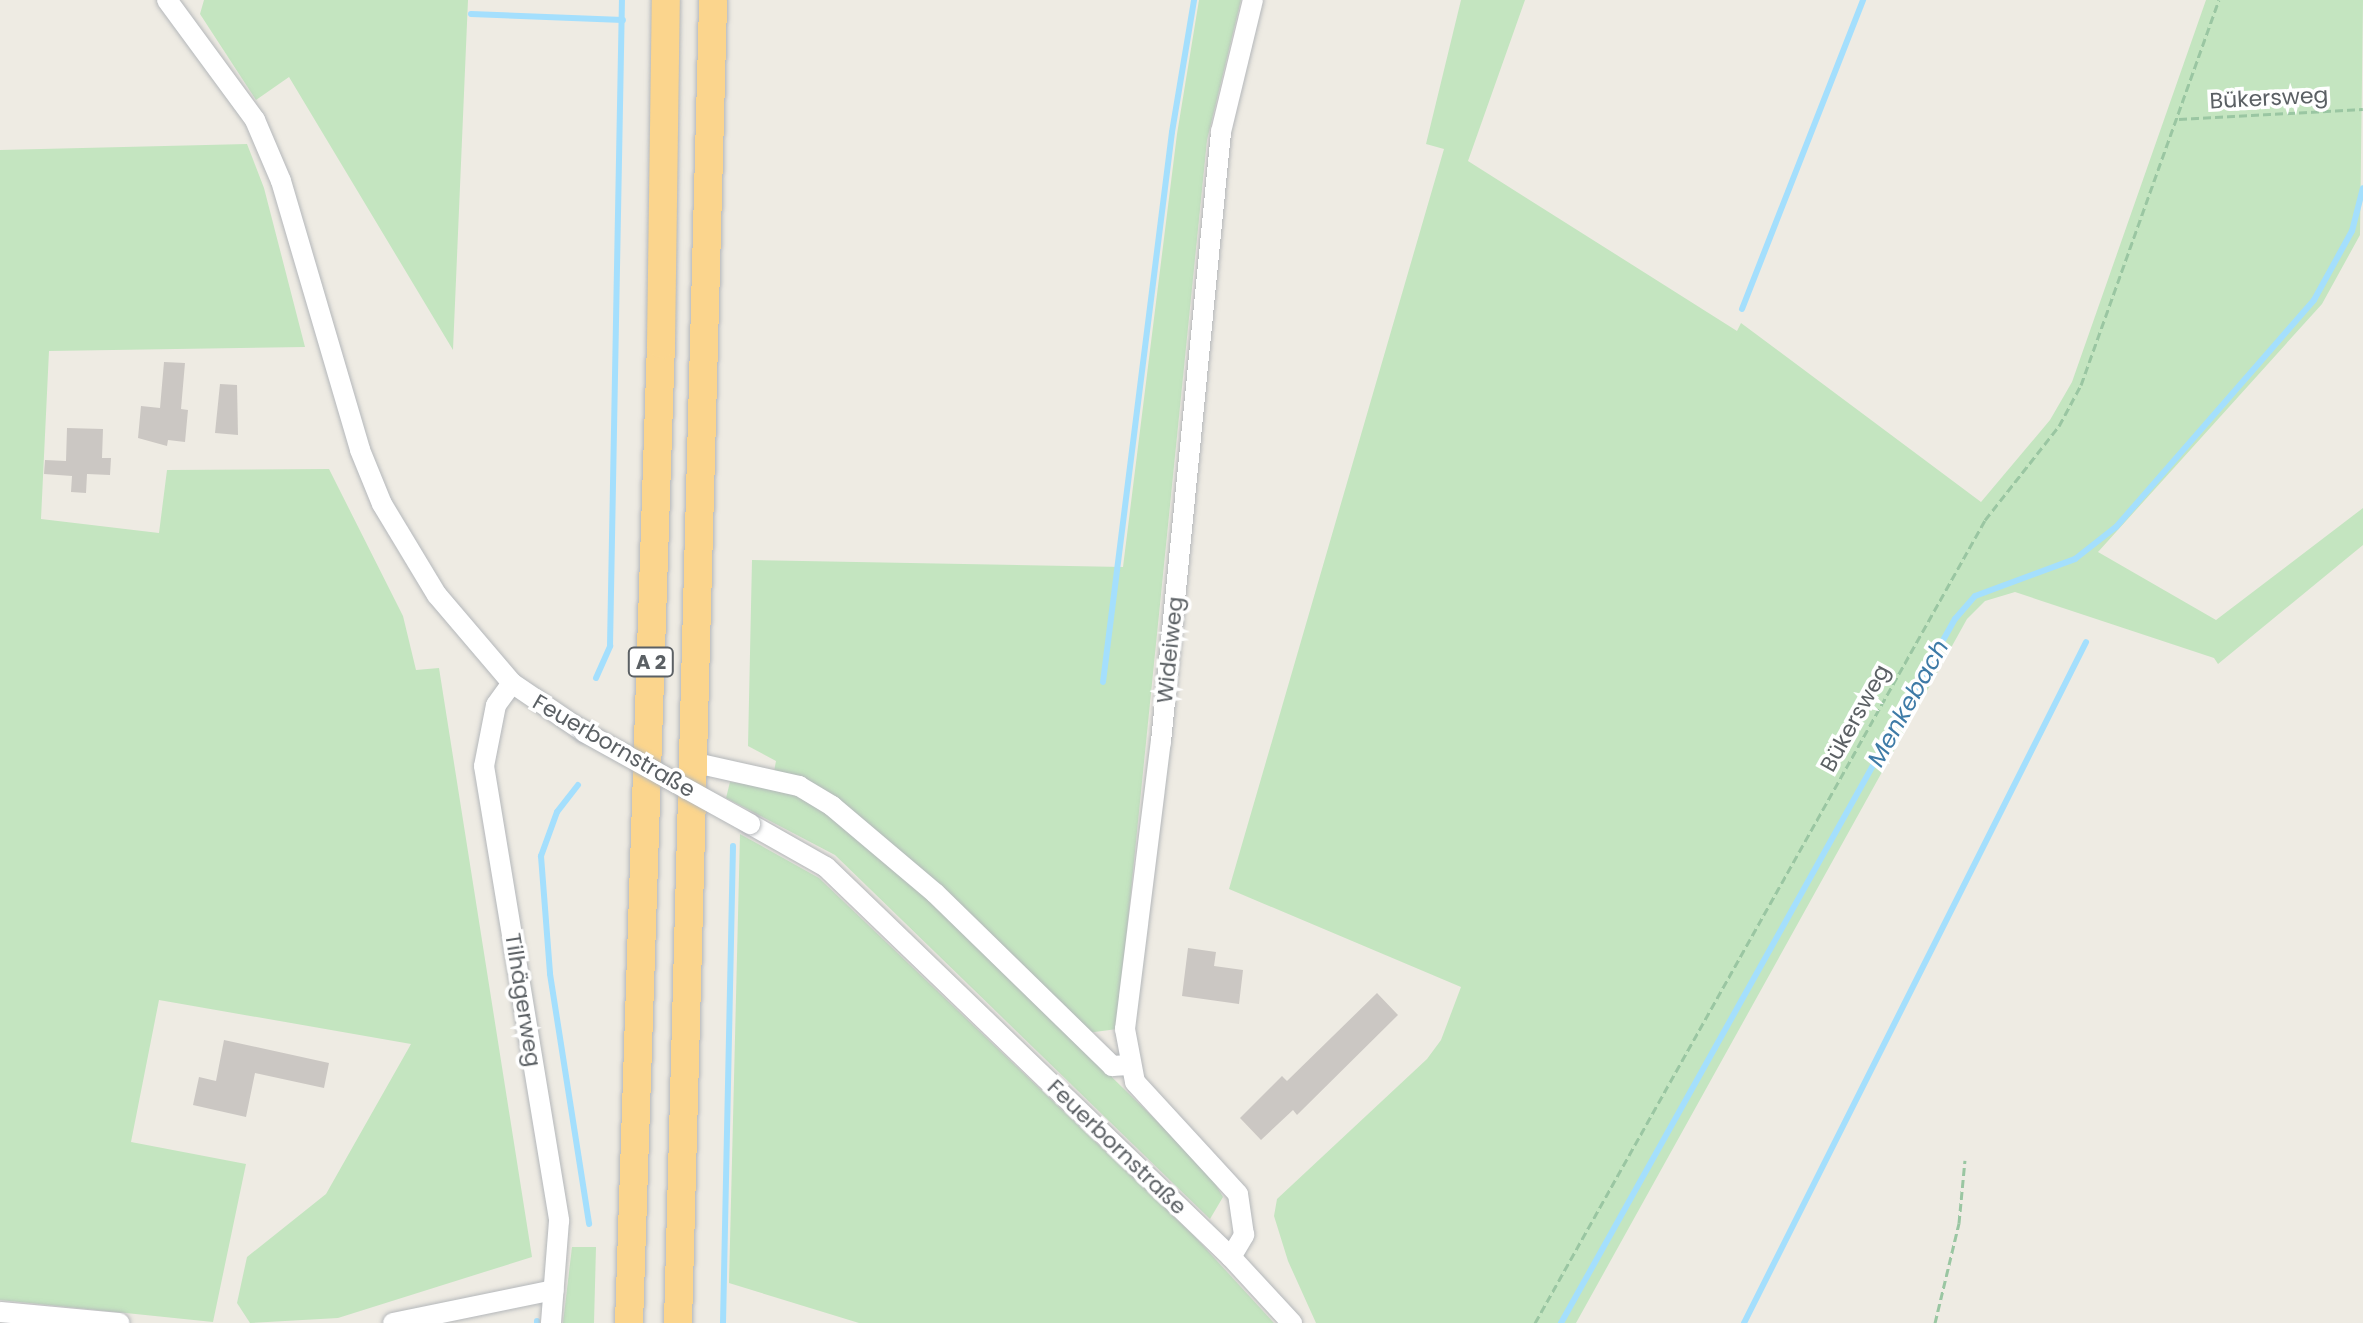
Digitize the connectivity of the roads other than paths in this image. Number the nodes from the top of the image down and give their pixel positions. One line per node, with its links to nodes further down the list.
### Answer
1 (167, 0): 5 (street, Feuerbornstraße)
2 (666, 0): 15 (highway, A 2)
3 (713, 0): 7 (highway, A 2)
4 (1253, 0): 8 (street, Wideiweg)
5 (188, 8): 6 (street, Feuerbornstraße)
6 (512, 683): 9 (street, Feuerbornstraße, bridge); 10 (street, Tilhägerweg)
7 (696, 763): 8 (street); 16 (highway, A 2)
8 (1129, 1065): 9 (street, Wideiweg)
9 (1231, 1257): 17 (street, Feuerbornstraße)
10 (554, 1290): 13 (street); 14 (street, Tilhägerweg)
11 (0, 1312): 12 (street)
12 (119, 1323)
13 (393, 1323)
14 (551, 1323)
15 (629, 1323)
16 (678, 1323)
17 (1292, 1323)

